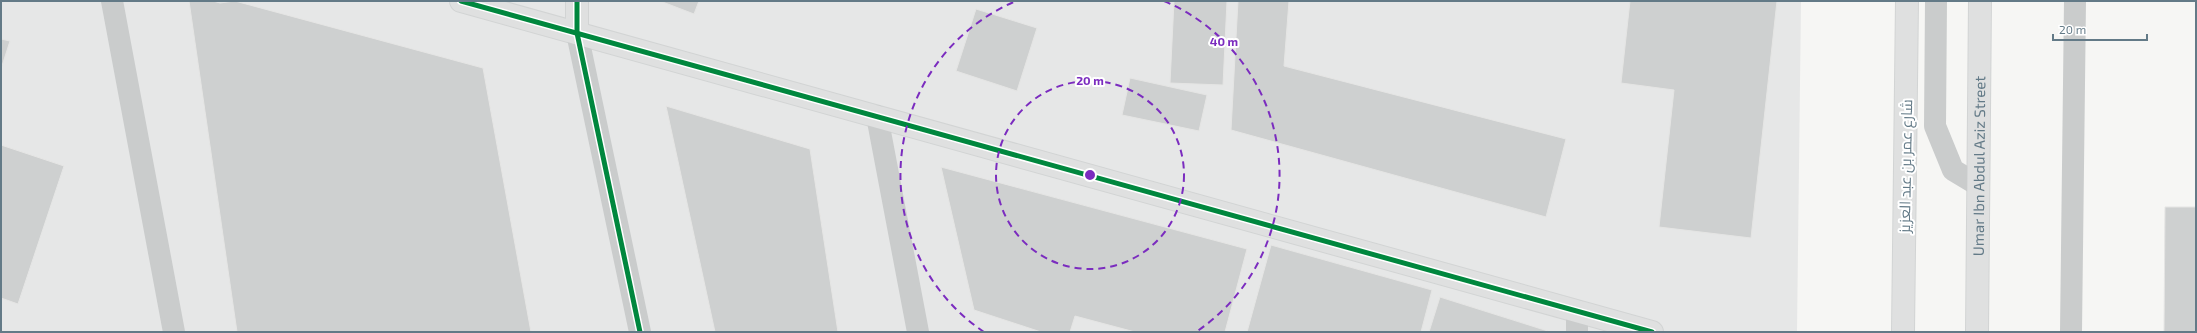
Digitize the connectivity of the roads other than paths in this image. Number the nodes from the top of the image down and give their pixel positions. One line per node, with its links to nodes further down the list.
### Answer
1 (112, 1): 12 (street)
2 (461, 1): 8 (street)
3 (577, 1): 8 (street)
4 (1907, 1): 16 (street, شارع عمر بن عبد العزيز)
5 (1936, 1): 10 (street)
6 (1980, 1): 10 (street, Umar Ibn Abdul Aziz Street)
7 (2074, 1): 18 (street)
8 (577, 33): 9 (street); 13 (street)
9 (877, 116): 11 (street); 14 (street)
10 (1978, 185): 17 (street, Umar Ibn Abdul Aziz Street)
11 (1577, 322): 15 (street)
12 (174, 332)
13 (640, 332)
14 (918, 332)
15 (1652, 332)
16 (1903, 332)
17 (1977, 332)
18 (2071, 332)

